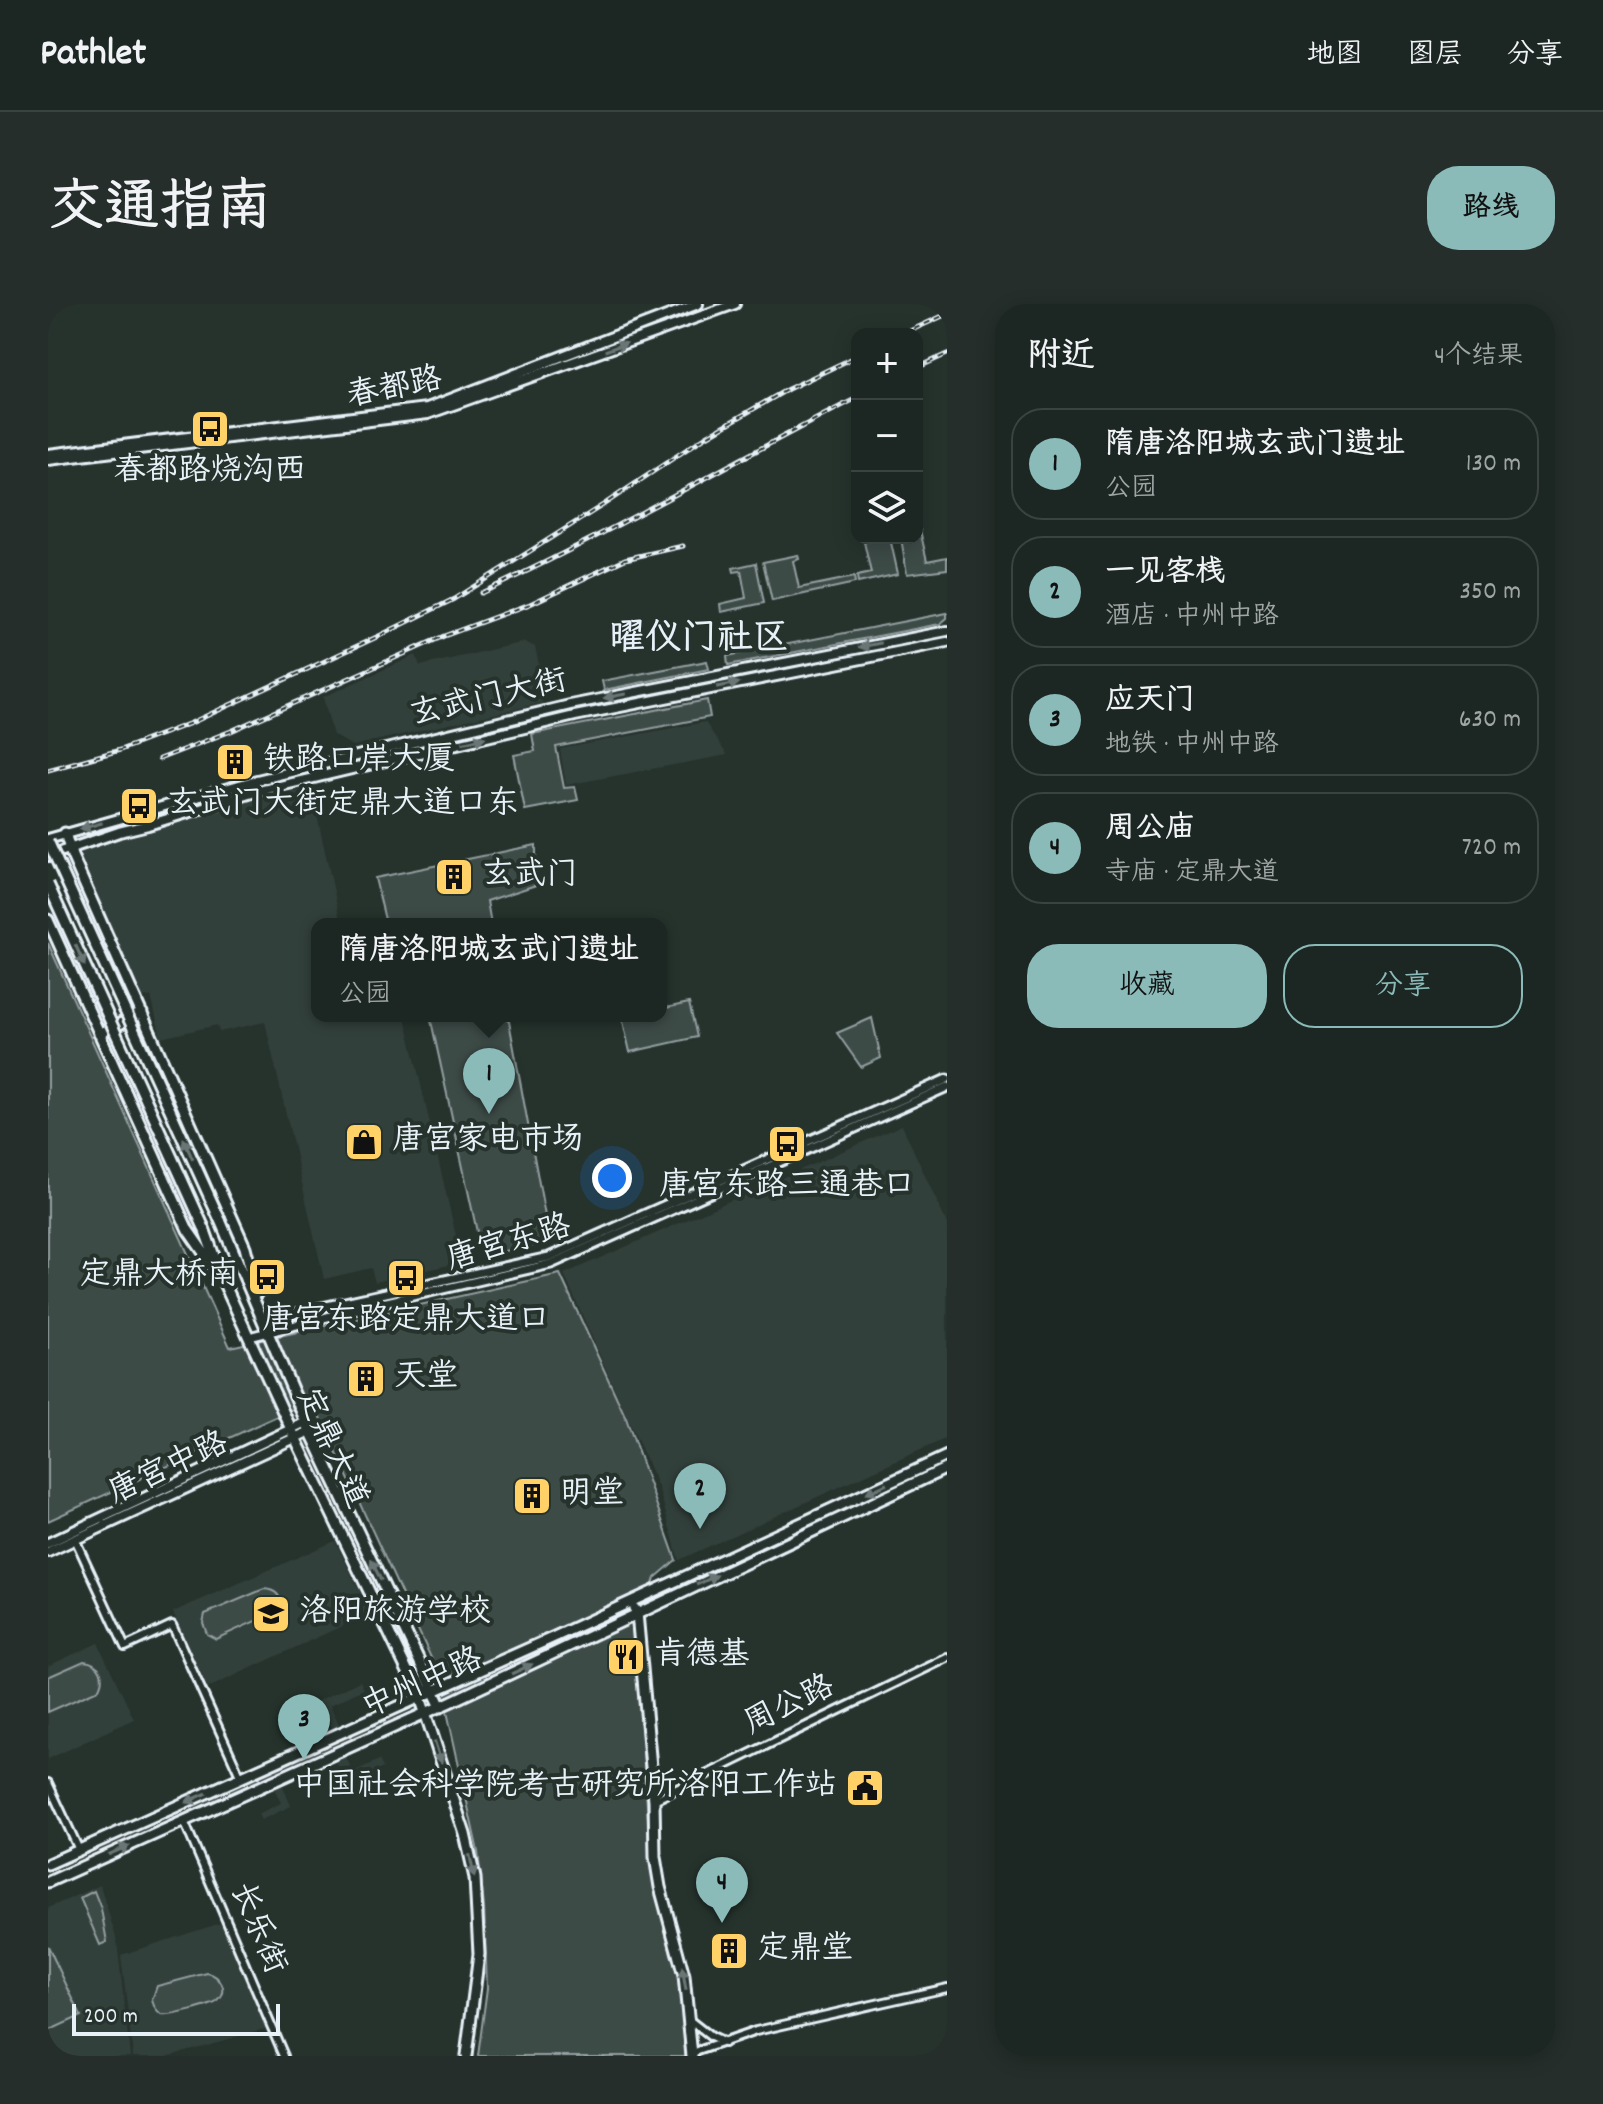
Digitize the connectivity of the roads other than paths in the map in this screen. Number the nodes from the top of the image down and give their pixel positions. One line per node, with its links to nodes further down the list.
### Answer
1 (698, 304): 3 (main road, 春都路)
2 (735, 304): 4 (main road, 春都路, one-way to 2)
3 (48, 454)
4 (48, 460)
5 (947, 631): 7 (main road, 玄武门大街, one-way to 7)
6 (947, 642): 9 (main road, 玄武门大街, one-way to 6)
7 (65, 833): 8 (main road, 玄武门大街); 9 (main road)
8 (48, 840): 18 (main road, 定鼎大道, one-way to 8, bridge)
9 (69, 848): 10 (main road, 玄武门大街); 13 (main road)
10 (48, 856)
11 (48, 884): 19 (main road, 定鼎大道, one-way to 19, bridge)
12 (48, 920): 14 (main road)
13 (142, 1013): 14 (main road); 17 (main road)
14 (99, 1034): 20 (main road)
15 (947, 1079): 22 (street, 唐宫东路)
16 (947, 1087): 23 (street, 唐宫东路)
17 (231, 1214): 18 (main road); 22 (main road)
18 (220, 1220): 22 (main road, 定鼎大道)
19 (204, 1228): 20 (main road); 21 (main road, 定鼎大道)
20 (193, 1237): 21 (main road)
21 (223, 1281): 24 (main road, 定鼎大道)
22 (263, 1320): 23 (main road, 定鼎大道)
23 (268, 1332): 24 (street, 唐宫东路); 25 (main road, 定鼎大道)
24 (249, 1337): 26 (main road, 定鼎大道)
25 (308, 1427): 26 (main road, 唐宫中路); 35 (main road, 定鼎大道, one-way to 25)
26 (293, 1434): 29 (main road, 唐宫中路); 30 (main road, 唐宫中路); 36 (main road, 定鼎大道)
27 (947, 1456): 32 (main road, 中州中路, one-way to 32)
28 (947, 1468): 33 (main road, 中州中路, one-way to 28)
29 (75, 1539): 31 (main road, 唐宫中路); 39 (street)
30 (48, 1543)
31 (48, 1552)
32 (631, 1601): 33 (main road); 35 (main road, 中州中路)
33 (637, 1613): 37 (main road, 中州中路, one-way to 33); 41 (main road)
34 (947, 1658): 41 (street, 周公路)
35 (434, 1691): 36 (main road, 中州中路); 37 (main road, 定鼎大道)
36 (420, 1697): 38 (main road, 定鼎大道); 39 (main road, 中州中路)
37 (441, 1707): 38 (main road, 中州中路)
38 (425, 1713): 42 (main road, 中州中路); 51 (main road, 定鼎大道, one-way to 51)
39 (241, 1778): 43 (main road, 中州中路, one-way to 43)
40 (48, 1783): 43 (street)
41 (654, 1800): 47 (main road, one-way to 41)
42 (184, 1821): 45 (main road, 中州中路, one-way to 42); 50 (street, 长乐街)
43 (79, 1850): 44 (main road, 中州中路)
44 (48, 1864)
45 (48, 1882)
46 (947, 1988): 48 (street)
47 (688, 2019): 48 (street); 49 (main road)
48 (724, 2043): 49 (street)
49 (692, 2054)
50 (284, 2056)
51 (466, 2056)

